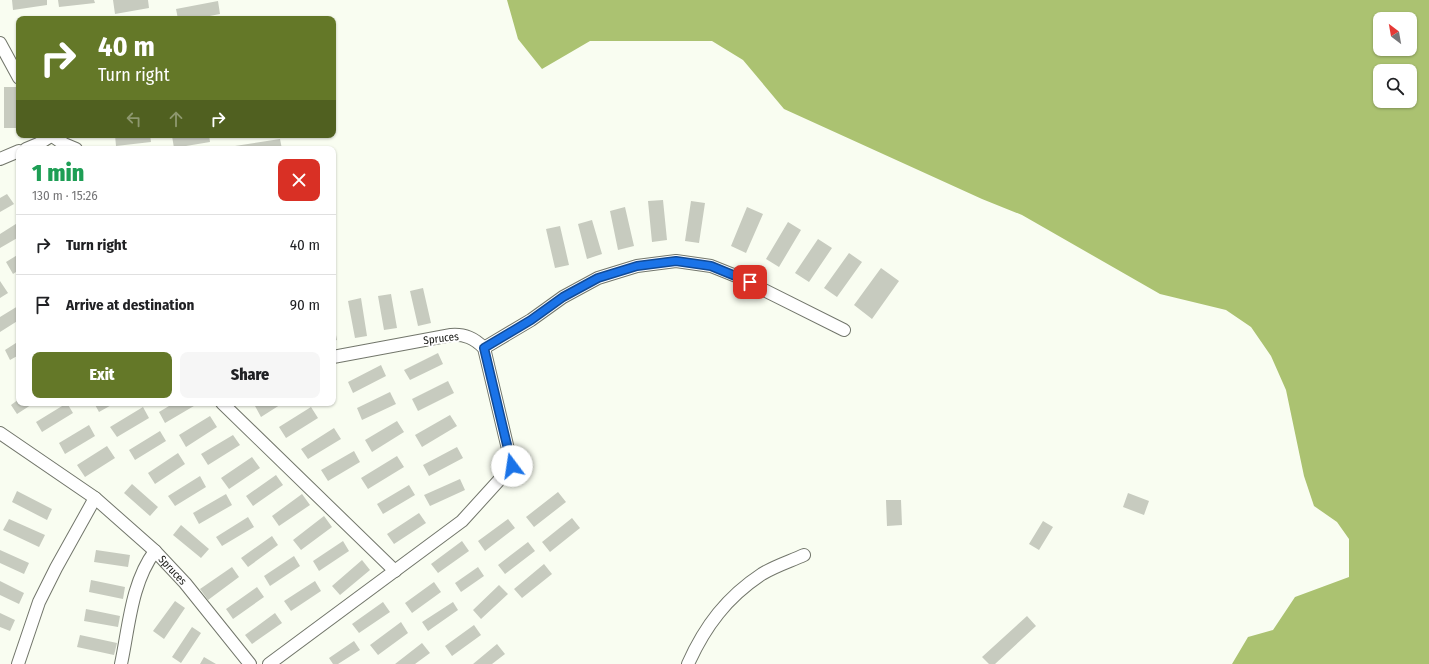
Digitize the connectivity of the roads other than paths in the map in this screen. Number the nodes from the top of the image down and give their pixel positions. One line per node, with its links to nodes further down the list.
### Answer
1 (0, 43): 2 (lane)
2 (16, 72)
3 (47, 138): 5 (lane)
4 (56, 138): 6 (lane)
5 (33, 146)
6 (71, 146)
7 (16, 153): 8 (lane)
8 (0, 158)
9 (844, 330): 10 (lane)
10 (484, 348): 11 (lane, Spruces); 17 (lane)
11 (336, 356)
12 (225, 406): 17 (lane)
13 (0, 433): 14 (lane)
14 (95, 498): 15 (lane); 18 (lane)
15 (155, 551): 19 (lane, Spruces); 20 (lane, Spruces)
16 (804, 555): 22 (lane)
17 (395, 570): 21 (lane)
18 (18, 664)
19 (121, 664)
20 (250, 664)
21 (269, 664)
22 (688, 664)

